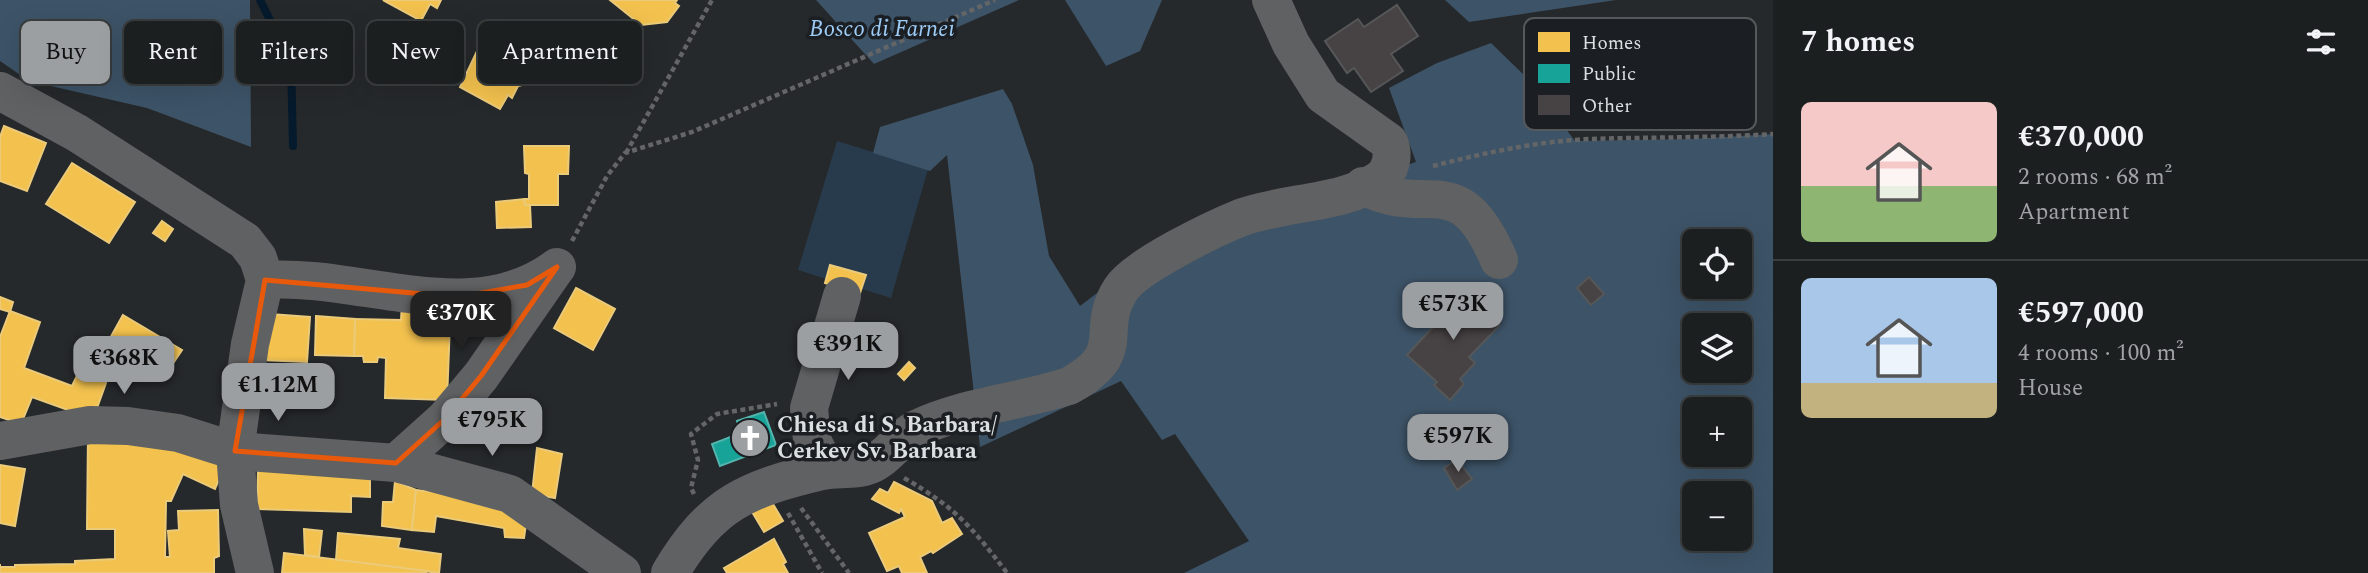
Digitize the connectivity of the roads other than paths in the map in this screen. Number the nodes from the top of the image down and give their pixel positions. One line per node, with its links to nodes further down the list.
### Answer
1 (1271, 0): 3 (street)
2 (0, 91): 5 (street)
3 (1372, 183): 4 (street); 10 (street)
4 (1499, 260)
5 (265, 280): 8 (street); 9 (street)
6 (842, 296): 10 (street)
7 (0, 441): 8 (street)
8 (235, 451): 9 (street); 11 (street)
9 (396, 463): 12 (street)
10 (827, 470): 13 (street)
11 (256, 573)
12 (622, 573)
13 (670, 573)

